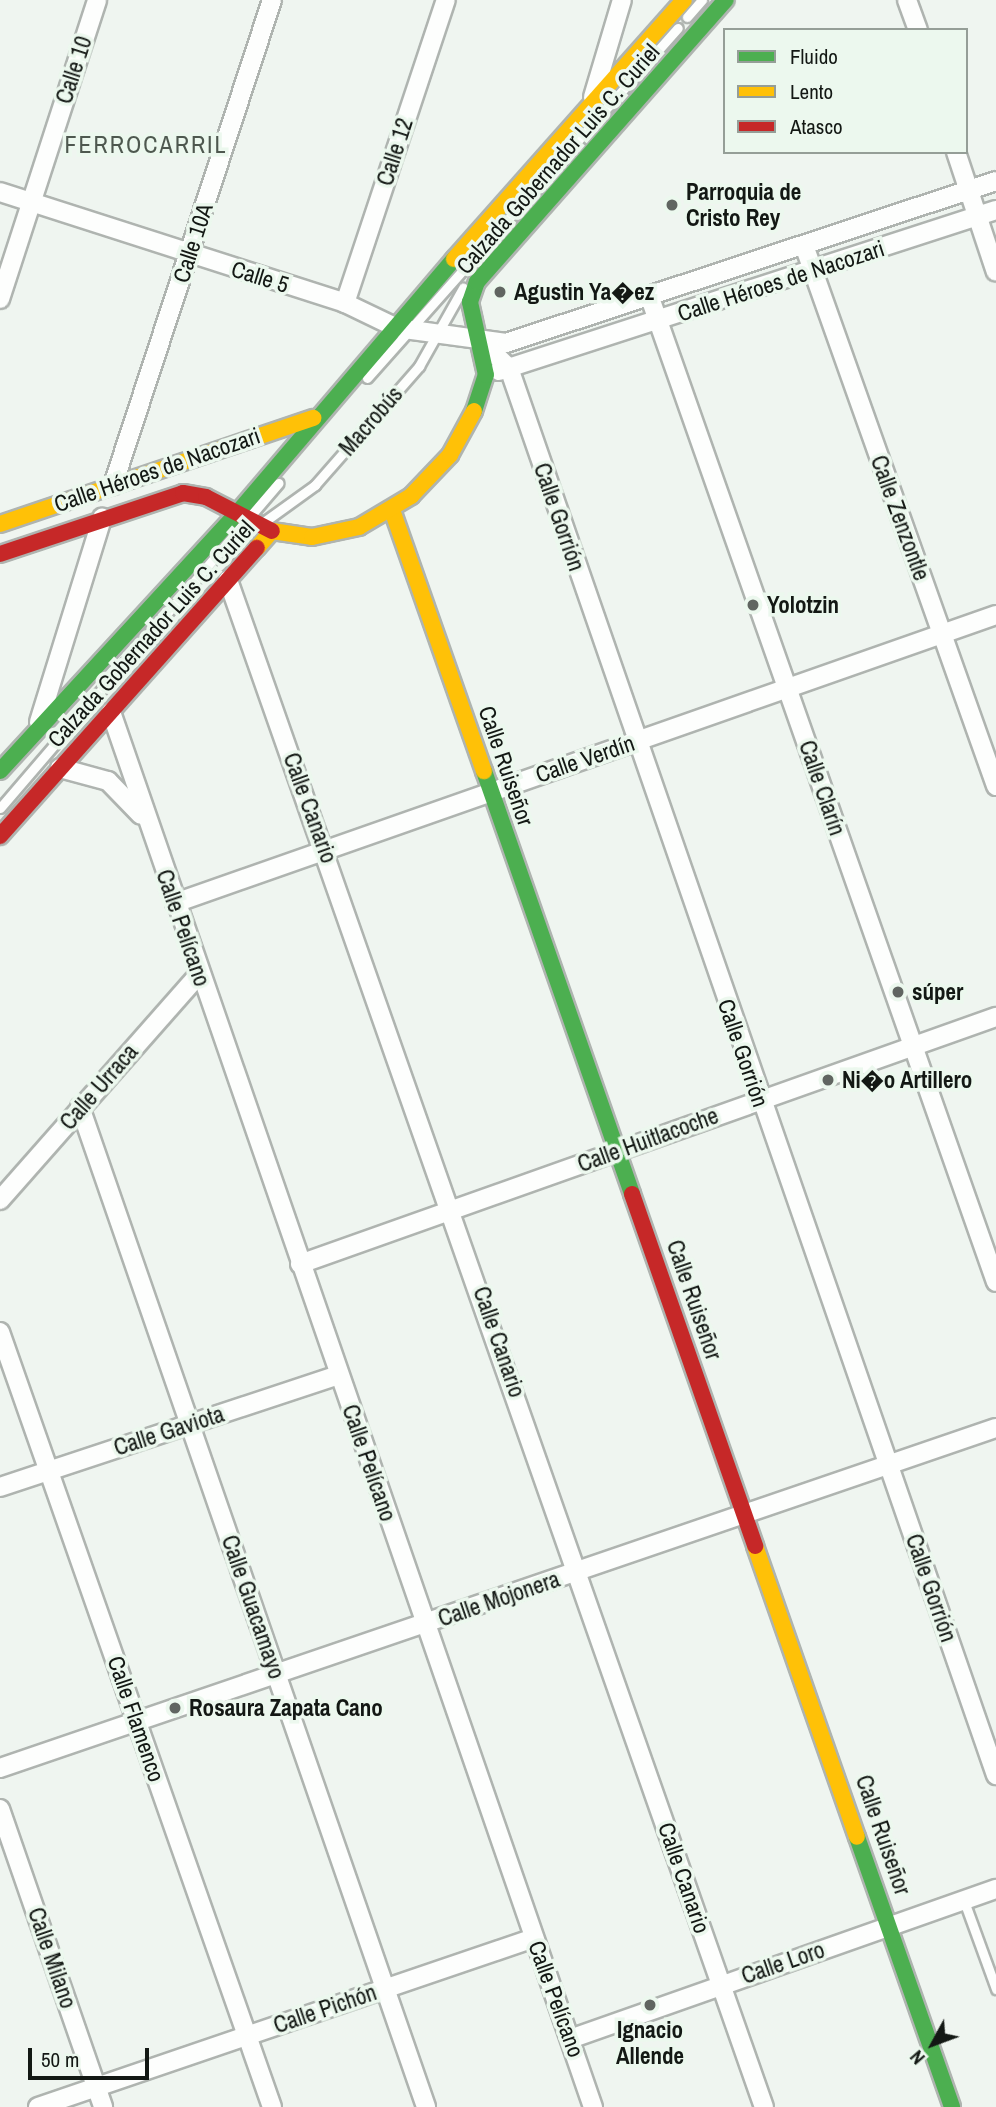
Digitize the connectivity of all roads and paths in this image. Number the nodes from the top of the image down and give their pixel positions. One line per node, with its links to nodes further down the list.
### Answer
1 (97, 0): 16 (street, Calle 10)
2 (272, 0): 20 (street, Calle 10A)
3 (446, 0): 25 (street, Calle 12)
4 (622, 0): 11 (street)
5 (684, 0): 11 (main road, Calzada Gobernador Luis C. Curiel)
6 (702, 0): 27 (lane, Macrobús)
7 (714, 0): 28 (lane, Macrobús)
8 (726, 0): 29 (main road, Calzada Gobernador Luis C. Curiel)
9 (908, 0): 10 (street)
10 (917, 28)
11 (587, 114): 27 (main road, Calzada Gobernador Luis C. Curiel)
12 (957, 154): 14 (street)
13 (996, 181): 14 (street, Calle Héroes de Nacozari)
14 (968, 191): 18 (street); 19 (street, Calle Héroes de Nacozari)
15 (0, 192): 16 (street, Calle 5)
16 (31, 202): 20 (street, Calle 5); 24 (street, Calle 10)
17 (996, 210): 18 (street, Calle Héroes de Nacozari)
18 (977, 217): 21 (street); 22 (street, Calle Héroes de Nacozari)
19 (805, 248): 22 (street, Calle Zenzontle); 23 (street, Calle Héroes de Nacozari)
20 (190, 255): 25 (street, Calle 5); 33 (street, Calle 10A)
21 (996, 272)
22 (813, 273): 26 (street, Calle Héroes de Nacozari); 41 (street, Calle Zenzontle)
23 (649, 295): 26 (street, Calle Clarín); 29 (street, Calle Héroes de Nacozari)
24 (0, 299)
25 (345, 303): 27 (street, Calle 5)
26 (663, 318): 30 (street, Calle Héroes de Nacozari); 42 (street, Calle Clarín)
27 (405, 330): 28 (street, Calle 5); 32 (main road, Calzada Gobernador Luis C. Curiel); 36 (lane, Macrobús)
28 (435, 336): 29 (street, Calle Héroes de Nacozari); 36 (lane, Macrobús)
29 (479, 339): 30 (street, Calle Gorrión); 31 (main road, Calzada Gobernador Luis C. Curiel)
30 (509, 368): 31 (street, Calle Héroes de Nacozari); 45 (street, Calle Gorrión)
31 (486, 374): 34 (main road, Calzada Gobernador Luis C. Curiel)
32 (314, 418): 33 (main road, Calle Héroes de Nacozari); 36 (main road, Calzada Gobernador Luis C. Curiel)
33 (113, 485): 37 (main road, Calle Héroes de Nacozari)
34 (392, 510): 36 (main road, Calzada Gobernador Luis C. Curiel); 50 (main road, Calle Ruiseñor)
35 (102, 518): 36 (main road, Calle Héroes de Nacozari); 38 (main road, Calle Héroes de Nacozari); 44 (street)
36 (255, 521): 39 (main road, Calzada Gobernador Luis C. Curiel); 44 (main road, Calzada Gobernador Luis C. Curiel); 51 (lane, Macrobús); 52 (lane, Macrobús)
37 (0, 524)
38 (0, 554)
39 (228, 580): 43 (main road, Calzada Gobernador Luis C. Curiel); 55 (street, Calle Canario)
40 (996, 615): 41 (street, Calle Verdín)
41 (941, 634): 42 (street, Calle Verdín); 49 (street, Calle Zenzontle)
42 (787, 688): 45 (street, Calle Verdín); 59 (street, Calle Clarín)
43 (111, 712): 47 (main road, Calzada Gobernador Luis C. Curiel); 53 (street, Calle Pelícano)
44 (38, 725): 46 (main road, Calzada Gobernador Luis C. Curiel)
45 (635, 741): 50 (street, Calle Verdín); 60 (street, Calle Gorrión)
46 (8, 749): 48 (main road, Calzada Gobernador Luis C. Curiel)
47 (60, 768): 53 (street, Calle Pelícano); 54 (main road, Calzada Gobernador Luis C. Curiel)
48 (0, 771)
49 (996, 786)
50 (491, 792): 55 (street, Calle Verdín); 62 (main road, Calle Ruiseñor)
51 (0, 808)
52 (0, 818)
53 (145, 820): 56 (street, Calle Pelícano)
54 (0, 836)
55 (326, 850): 56 (street, Calle Verdín); 64 (street, Calle Canario)
56 (175, 903): 57 (street, Calle Pelícano)
57 (198, 974): 61 (street, Calle Urraca); 65 (street, Calle Pelícano)
58 (996, 1017): 59 (street, Calle Huitlacoche)
59 (913, 1046): 60 (street, Calle Huitlacoche); 66 (street, Calle Clarín)
60 (760, 1101): 62 (street, Calle Huitlacoche); 71 (street, Calle Gorrión)
61 (80, 1107): 63 (street, Calle Urraca); 69 (street, Calle Guacamayo)
62 (618, 1151): 64 (street, Calle Huitlacoche); 74 (main road, Calle Ruiseñor)
63 (0, 1200)
64 (453, 1210): 65 (street, Calle Huitlacoche); 75 (street, Calle Canario)
65 (300, 1265): 68 (street, Calle Pelícano)
66 (996, 1282)
67 (0, 1332): 72 (street, Calle Flamenco)
68 (339, 1375): 69 (street, Calle Gaviota); 76 (street, Calle Pelícano)
69 (190, 1424): 72 (street, Calle Gaviota); 77 (street, Calle Guacamayo)
70 (996, 1427): 71 (street, Calle Mojonera)
71 (888, 1465): 74 (street, Calle Mojonera); 80 (street, Calle Gorrión)
72 (49, 1471): 73 (street, Calle Gaviota); 78 (street, Calle Flamenco)
73 (0, 1487)
74 (746, 1514): 75 (street, Calle Mojonera); 84 (main road, Calle Ruiseñor)
75 (579, 1571): 76 (street, Calle Mojonera); 86 (street, Calle Canario)
76 (425, 1625): 77 (street, Calle Mojonera); 85 (street, Calle Pelícano)
77 (276, 1675): 78 (street, Calle Mojonera); 87 (street, Calle Guacamayo)
78 (137, 1721): 79 (street, Calle Mojonera); 89 (street, Calle Flamenco)
79 (0, 1768)
80 (996, 1775)
81 (0, 1809): 91 (street, Calle Milano)
82 (996, 1889): 83 (street, Calle Loro)
83 (964, 1900): 84 (street, Calle Loro); 88 (lane)
84 (891, 1926): 86 (street, Calle Loro); 98 (main road, Calle Ruiseñor)
85 (534, 1938): 87 (street, Calle Pichón); 90 (street, Calle Pelícano)
86 (721, 1984): 90 (street, Calle Loro); 97 (street, Calle Canario)
87 (385, 1989): 89 (street, Calle Pichón); 95 (street, Calle Guacamayo)
88 (996, 1989)
89 (247, 2036): 91 (street, Calle Pichón); 94 (street, Calle Flamenco)
90 (570, 2039): 96 (street, Calle Pelícano)
91 (96, 2087): 92 (street, Calle Pichón); 93 (street, Calle Milano)
92 (38, 2107)
93 (103, 2107)
94 (272, 2107)
95 (426, 2107)
96 (593, 2107)
97 (764, 2107)
98 (952, 2107)

